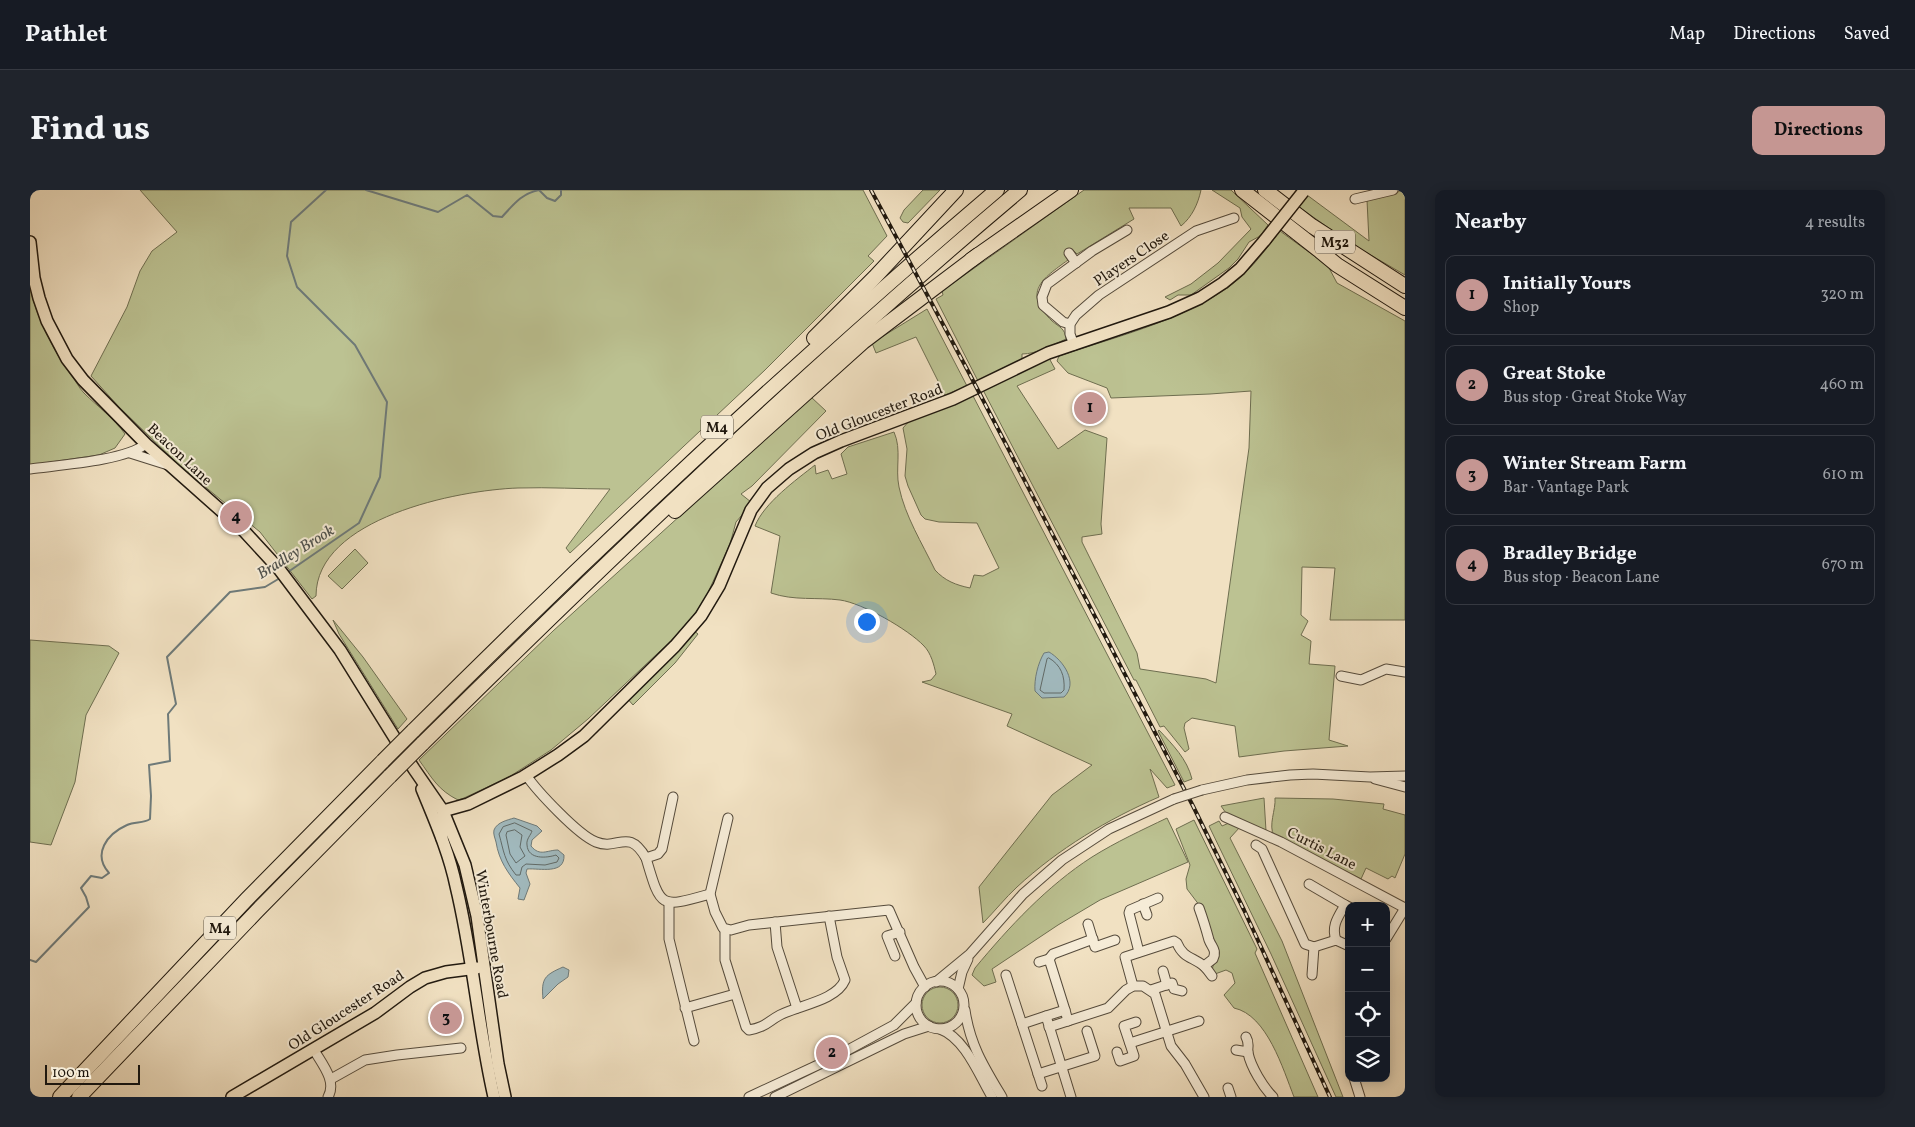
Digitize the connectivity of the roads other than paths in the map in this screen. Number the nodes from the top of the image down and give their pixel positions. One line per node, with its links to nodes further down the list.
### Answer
1 (956, 190): 28 (highway, M4)
2 (997, 190): 28 (highway, M4)
3 (1020, 190): 22 (highway, M4)
4 (1071, 190): 15 (highway, M4)
5 (1242, 190): 13 (highway, M32)
6 (1265, 190): 17 (highway, M32)
7 (1393, 190): 9 (street)
8 (1304, 191): 21 (main road, Old Gloucester Road, bridge)
9 (1355, 199)
10 (1234, 218): 20 (street, Players Close)
11 (1127, 230): 16 (street)
12 (30, 242): 23 (main road, Beacon Lane)
13 (1320, 251): 18 (highway, M32); 19 (highway, M32)
14 (1069, 253): 16 (street)
15 (978, 255): 22 (highway, M4); 27 (highway, M4)
16 (1076, 263): 20 (street)
17 (1405, 286)
18 (1405, 301)
19 (1405, 308)
20 (1070, 324): 21 (street)
21 (1074, 345): 32 (main road, Old Gloucester Road)
22 (780, 401): 27 (highway, M4)
23 (146, 444): 24 (street); 25 (main road, Beacon Lane)
24 (130, 453): 25 (street); 26 (street)
25 (168, 465): 31 (main road, Beacon Lane)
26 (30, 469)
27 (533, 634): 119 (highway, M4, bridge)
28 (479, 665): 118 (highway, M4, bridge)
29 (1405, 672): 30 (street)
30 (1341, 676)
31 (414, 769): 38 (main road, Winterbourne Road); 42 (main road, Winterbourne Road)
32 (526, 775): 37 (main road, Old Gloucester Road); 44 (street)
33 (1405, 776): 34 (street)
34 (1370, 777): 35 (street); 69 (street, bridge)
35 (1405, 787)
36 (673, 797): 44 (street)
37 (468, 804): 38 (main road, Old Gloucester Road); 41 (main road, Old Gloucester Road)
38 (443, 810): 41 (main road, Winterbourne Road); 42 (main road)
39 (1226, 817): 52 (street, Curtis Lane)
40 (728, 818): 46 (street)
41 (451, 829): 74 (main road, Winterbourne Road)
42 (442, 838): 75 (main road, Winterbourne Road)
43 (1256, 845): 67 (street)
44 (646, 858): 48 (street)
45 (1309, 884): 50 (street)
46 (710, 894): 48 (street); 60 (street)
47 (1158, 898): 49 (street)
48 (669, 902): 89 (street)
49 (1143, 904): 54 (street); 68 (street)
50 (1345, 905)
51 (1199, 908): 56 (street)
52 (1405, 908): 62 (street)
53 (1345, 909): 65 (street)
54 (1147, 914)
55 (830, 916): 57 (street); 61 (street); 90 (street)
56 (1203, 920): 58 (street); 73 (street)
57 (775, 922): 60 (street); 90 (street)
58 (1194, 923)
59 (1088, 924): 63 (street)
60 (725, 929): 87 (street)
61 (900, 932): 70 (street); 83 (street)
62 (1390, 932)
63 (1093, 939): 64 (street); 72 (street)
64 (1115, 940)
65 (1336, 940): 66 (street); 67 (street)
66 (1345, 944)
67 (1314, 947): 78 (street)
68 (1139, 952): 73 (street); 82 (street)
69 (970, 954): 80 (street); 84 (street)
70 (895, 956)
71 (1039, 962): 72 (street)
72 (1049, 962): 92 (street)
73 (1204, 966): 79 (street)
74 (484, 967): 75 (main road, Old Gloucester Road); 123 (main road, Winterbourne Road)
75 (471, 970): 107 (main road, Old Gloucester Road); 122 (main road, Winterbourne Road)
76 (1162, 971): 81 (street)
77 (1006, 975): 97 (street)
78 (1312, 975)
79 (1212, 976)
80 (936, 982): 83 (street); 84 (street)
81 (1167, 985): 85 (street); 86 (street)
82 (1133, 986): 85 (street); 95 (street)
83 (925, 987): 88 (street)
84 (958, 989): 91 (street)
85 (1151, 990): 101 (street)
86 (1182, 991)
87 (736, 994): 89 (street); 90 (street)
88 (916, 1003): 98 (street); 124 (street)
89 (686, 1008): 104 (street)
90 (797, 1008)
91 (964, 1008): 100 (street); 126 (street)
92 (1065, 1010): 93 (street); 95 (street)
93 (1046, 1016): 97 (street); 99 (street)
94 (1198, 1020): 101 (street)
95 (1068, 1021): 99 (street)
96 (1136, 1022): 105 (street)
97 (1022, 1024): 112 (street)
98 (929, 1026): 100 (street); 117 (street)
99 (1049, 1027): 111 (street)
100 (940, 1029): 125 (street)
101 (1167, 1030): 105 (street); 128 (street)
102 (1087, 1031): 111 (street)
103 (1250, 1039): 110 (street)
104 (694, 1041)
105 (1130, 1043): 109 (street)
106 (461, 1048): 113 (street)
107 (314, 1050): 113 (street); 120 (main road, Old Gloucester Road)
108 (1236, 1050): 110 (street)
109 (1117, 1052)
110 (1248, 1052): 130 (street)
111 (1062, 1066): 112 (street); 127 (street)
112 (1038, 1074): 115 (street)
113 (330, 1079): 121 (street)
114 (1355, 1082): 131 (street)
115 (1042, 1086)
116 (1228, 1088): 129 (street)
117 (778, 1096)
118 (60, 1097)
119 (79, 1097)
120 (232, 1097)
121 (328, 1097)
122 (494, 1097)
123 (505, 1097)
124 (749, 1097)
125 (992, 1097)
126 (1002, 1097)
127 (1072, 1097)
128 (1204, 1097)
129 (1231, 1097)
130 (1273, 1097)
131 (1360, 1097)

